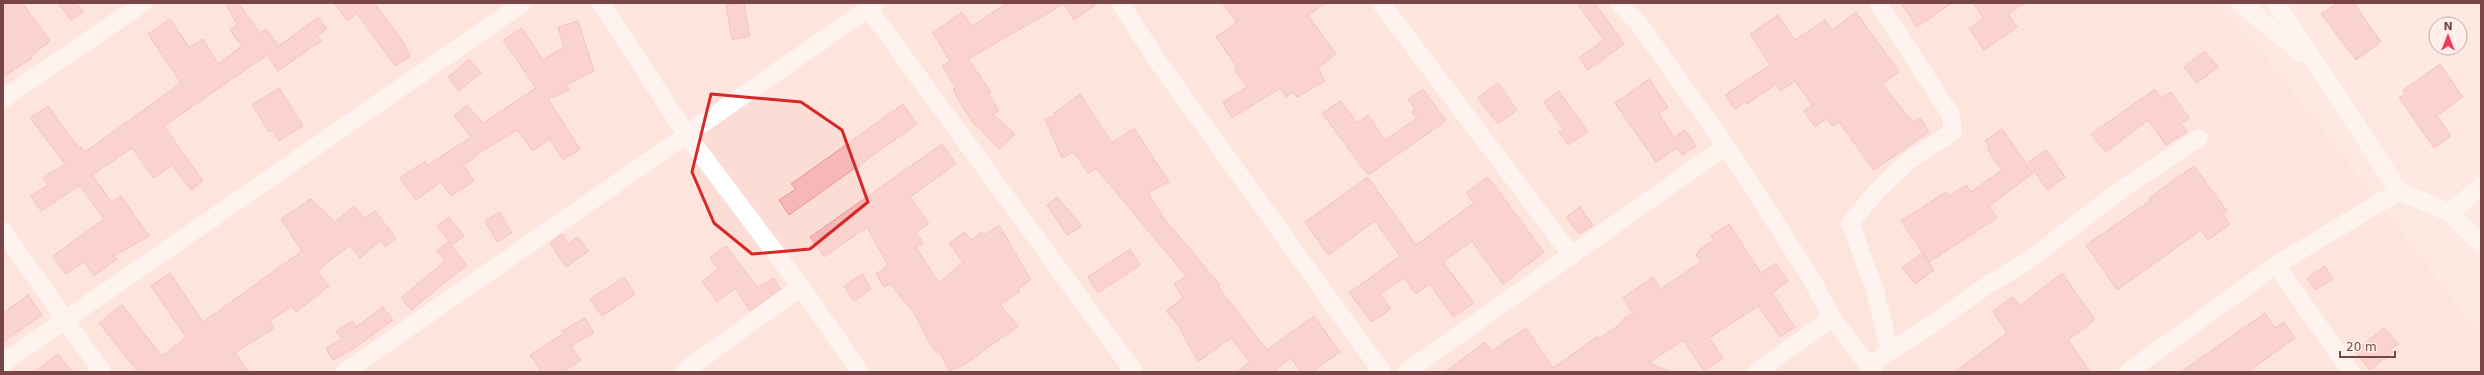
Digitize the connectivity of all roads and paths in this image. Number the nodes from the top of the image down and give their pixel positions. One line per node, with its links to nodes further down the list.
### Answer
1 (143, 3): 12 (street)
2 (523, 3): 25 (street)
3 (601, 3): 13 (street)
4 (1120, 3): 34 (street)
5 (1381, 3): 21 (street)
6 (1619, 3): 15 (street)
7 (1878, 3): 26 (street)
8 (2240, 3): 11 (street)
9 (2276, 3): 11 (street)
10 (872, 6): 13 (street); 33 (street)
11 (2316, 65): 17 (street)
12 (3, 99)
13 (686, 134): 23 (street); 30 (street)
14 (2199, 138): 26 (street)
15 (1726, 146): 21 (street); 24 (street)
16 (2481, 186): 18 (street)
17 (2399, 192): 18 (street); 22 (street)
18 (2450, 213): 20 (street)
19 (3, 231): 25 (street)
20 (2481, 244)
21 (1572, 256): 35 (street)
22 (2276, 265): 37 (street); 38 (street)
23 (801, 287): 31 (street); 32 (street)
24 (1832, 318): 28 (street); 36 (street)
25 (64, 321): 27 (street); 29 (street)
26 (1890, 352): 28 (street)
27 (3, 363)
28 (1871, 369)
29 (102, 372)
30 (345, 372)
31 (683, 372)
32 (860, 372)
33 (1134, 372)
34 (1382, 372)
35 (1406, 372)
36 (1756, 372)
37 (2128, 372)
38 (2351, 372)

